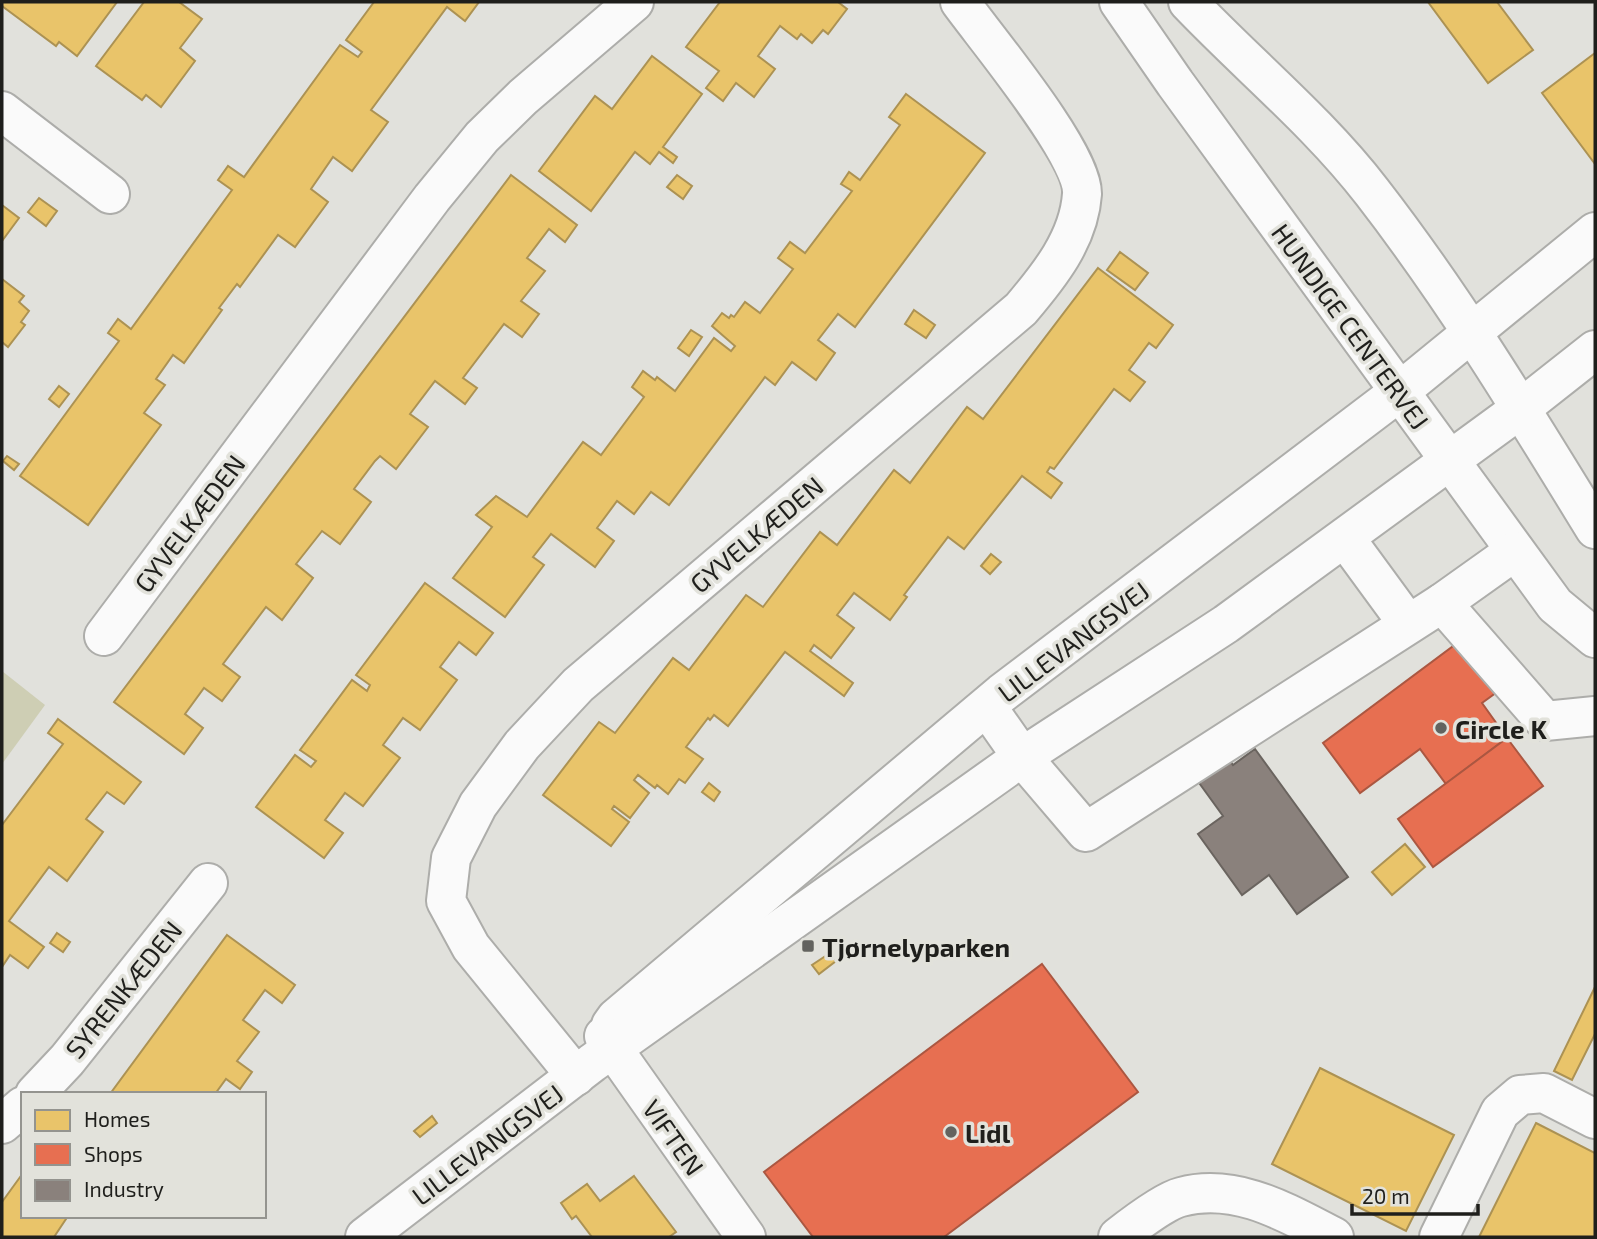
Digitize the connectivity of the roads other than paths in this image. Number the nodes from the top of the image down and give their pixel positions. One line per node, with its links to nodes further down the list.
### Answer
1 (634, 2): 18 (street, GYVELKÆDEN)
2 (960, 2): 25 (street, GYVELKÆDEN)
3 (1119, 2): 10 (street, HUNDIGE CENTERVEJ)
4 (1188, 2): 8 (street)
5 (2, 111): 6 (street)
6 (110, 194)
7 (1595, 232): 8 (street, LILLEVANGSVEJ)
8 (1472, 333): 10 (street, LILLEVANGSVEJ); 11 (street)
9 (1595, 350): 11 (street, LILLEVANGSVEJ)
10 (1399, 392): 12 (street, HUNDIGE CENTERVEJ); 20 (street, LILLEVANGSVEJ)
11 (1520, 409): 12 (street, LILLEVANGSVEJ); 13 (street)
12 (1448, 461): 14 (street, LILLEVANGSVEJ); 15 (street, HUNDIGE CENTERVEJ)
13 (1595, 530)
14 (1345, 538): 17 (street); 22 (street, LILLEVANGSVEJ)
15 (1515, 551): 16 (street); 19 (street, HUNDIGE CENTERVEJ)
16 (1442, 603): 17 (street); 21 (street)
17 (1408, 624): 22 (street)
18 (104, 636)
19 (1595, 638)
20 (987, 706): 22 (street); 24 (street, LILLEVANGSVEJ)
21 (1595, 716)
22 (1022, 757): 24 (street, LILLEVANGSVEJ)
23 (208, 883): 26 (street, SYRENKÆDEN)
24 (608, 1042): 25 (street, LILLEVANGSVEJ); 31 (street, VIFTEN)
25 (576, 1076): 30 (street, LILLEVANGSVEJ)
26 (37, 1092)
27 (21, 1108): 29 (street)
28 (1595, 1119): 34 (street)
29 (2, 1124)
30 (365, 1237)
31 (746, 1237)
32 (1118, 1237): 33 (street)
33 (1334, 1237)
34 (1438, 1237)

